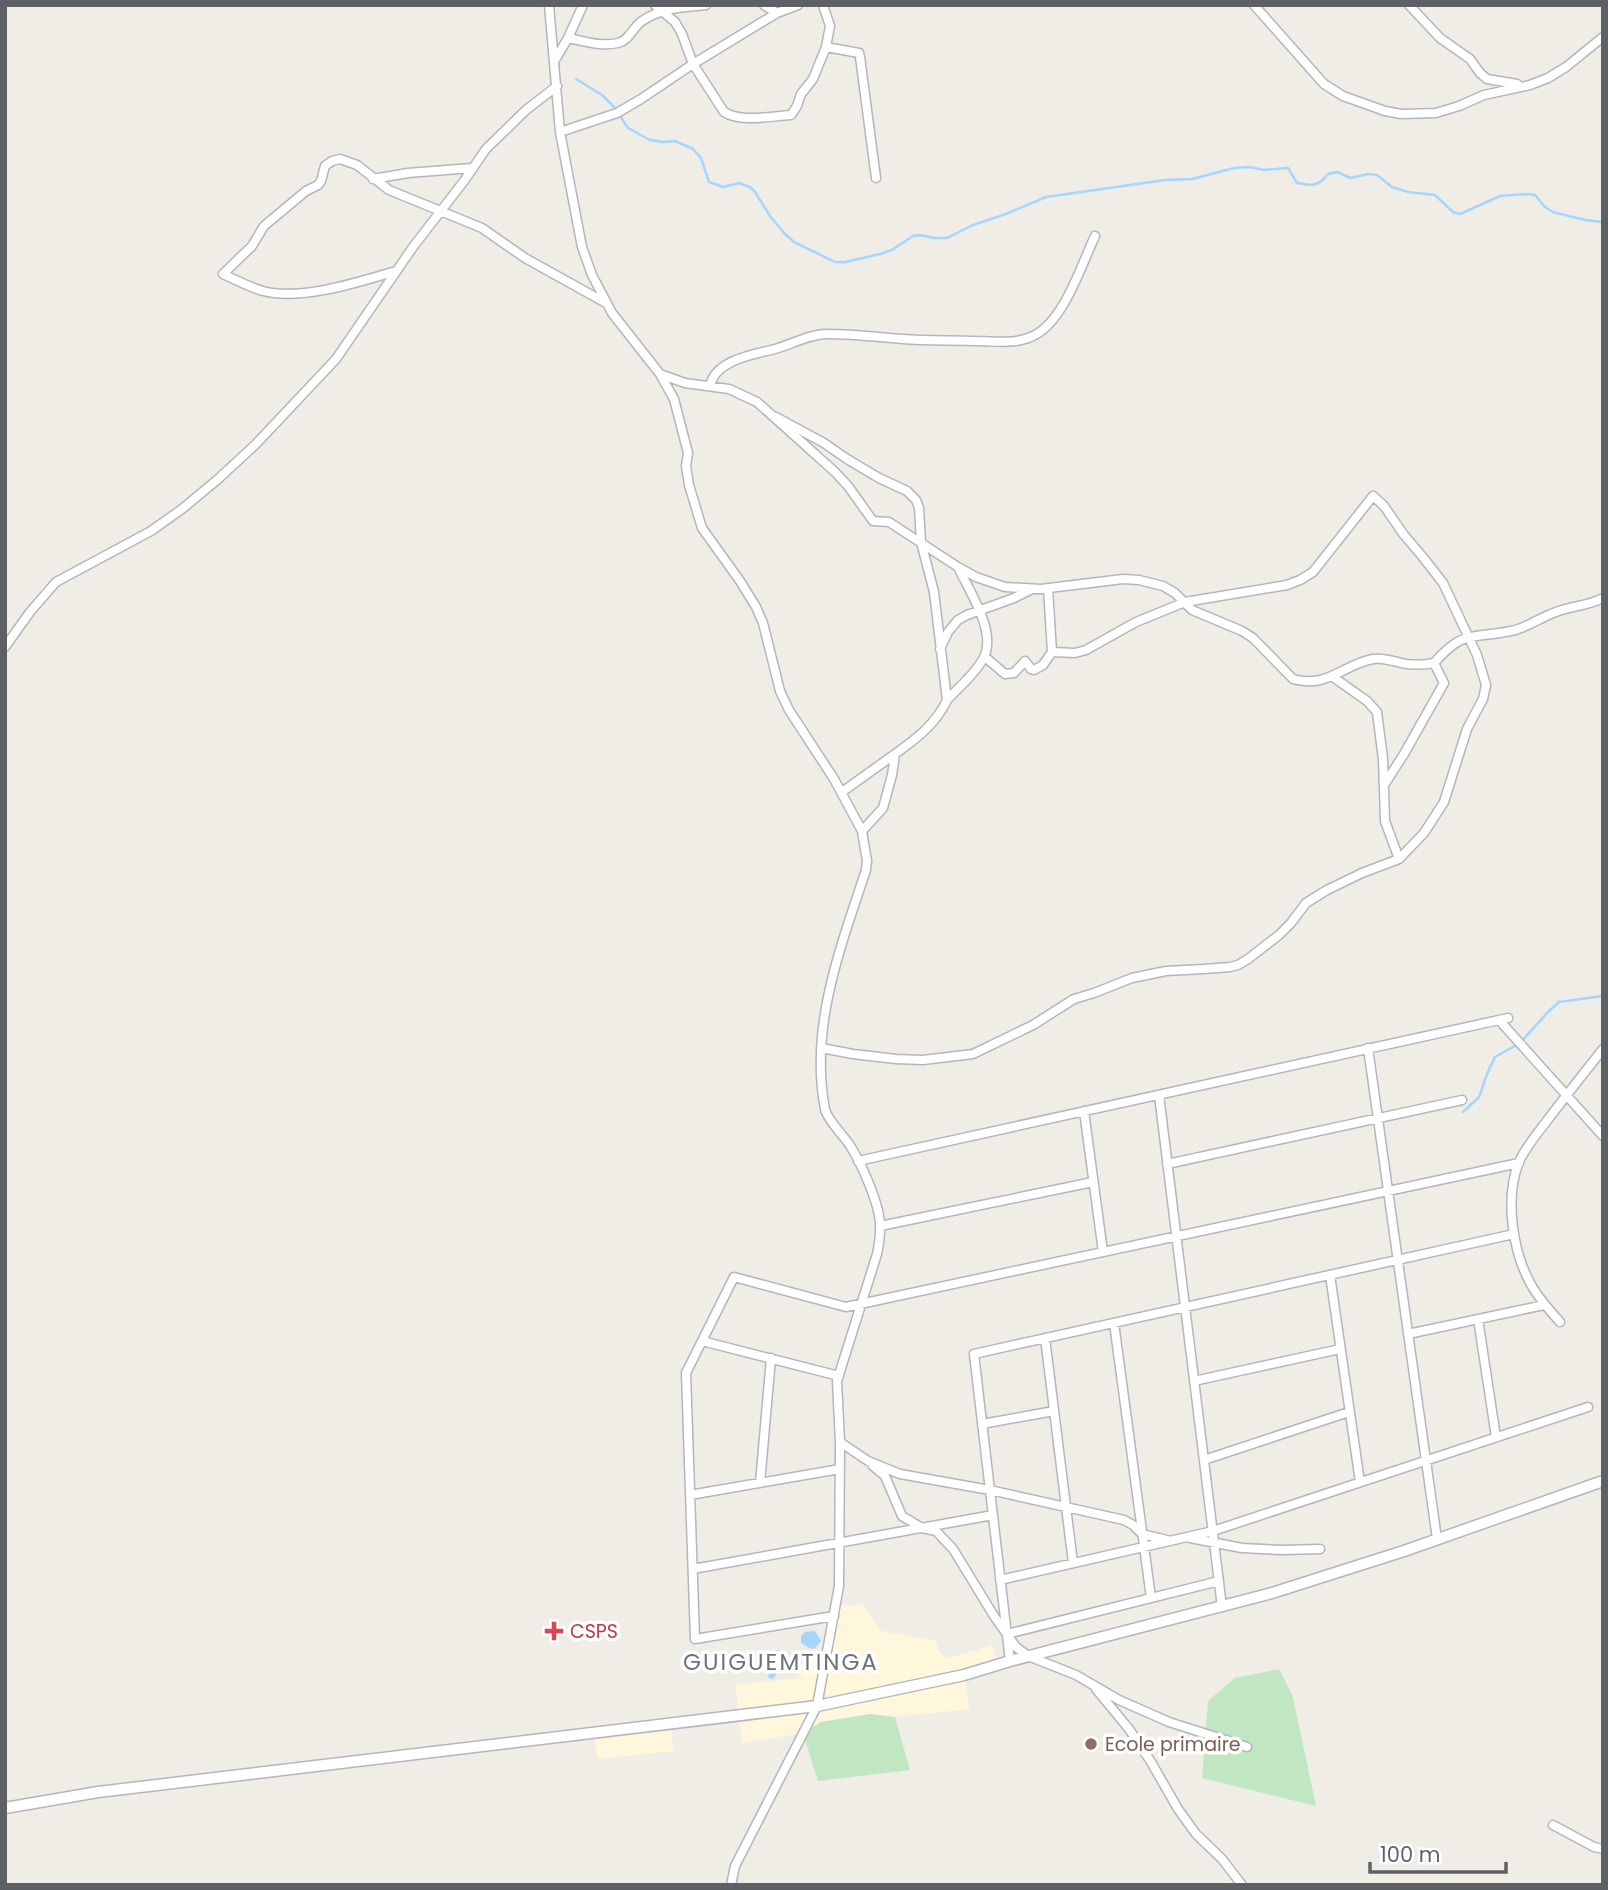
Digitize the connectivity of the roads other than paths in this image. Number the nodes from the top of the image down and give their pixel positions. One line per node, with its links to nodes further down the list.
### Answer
1 (549, 5): 14 (street)
2 (583, 5): 12 (street)
3 (706, 5): 9 (street)
4 (765, 5): 10 (street)
5 (798, 5): 10 (street)
6 (823, 5): 13 (street)
7 (1254, 5): 16 (street)
8 (1409, 5): 16 (street)
9 (658, 8): 12 (street); 15 (street)
10 (777, 13): 15 (street)
11 (1603, 37): 16 (street)
12 (568, 38): 14 (street)
13 (826, 47): 15 (street); 20 (street)
14 (555, 60): 17 (street)
15 (693, 64): 18 (street)
16 (1530, 85)
17 (557, 86): 18 (street); 19 (street)
18 (560, 132): 25 (street)
19 (472, 168): 21 (street); 22 (street)
20 (876, 178)
21 (373, 179): 22 (street); 24 (street)
22 (440, 212): 24 (street); 25 (street)
23 (1095, 236): 27 (street)
24 (396, 271): 37 (street)
25 (606, 303): 26 (street)
26 (660, 374): 27 (street); 46 (street)
27 (710, 386): 28 (street)
28 (768, 413): 29 (street); 29 (street)
29 (921, 542): 30 (street); 38 (street)
30 (958, 567): 32 (street); 35 (street)
31 (1048, 588): 32 (street); 34 (street); 39 (street)
32 (1032, 589): 35 (street)
33 (1603, 598): 36 (street)
34 (1185, 602): 36 (street); 39 (street); 42 (street)
35 (980, 610): 38 (street); 40 (street)
36 (1468, 636): 41 (street); 48 (street)
37 (5, 647)
38 (940, 649): 43 (street)
39 (1052, 652): 40 (street)
40 (985, 657): 43 (street)
41 (1434, 663): 42 (street); 45 (street)
42 (1333, 677): 45 (street)
43 (947, 700): 44 (street)
44 (895, 754): 46 (street); 47 (street)
45 (1384, 785): 48 (street)
46 (842, 792): 47 (street)
47 (862, 831): 49 (street)
48 (1399, 859): 49 (street)
49 (821, 1048): 58 (street)
50 (1368, 1048): 52 (street); 53 (street); 56 (street)
51 (1603, 1049): 53 (street)
52 (1159, 1094): 55 (street); 60 (street)
53 (1566, 1095): 57 (street); 59 (street)
54 (1462, 1100): 56 (street)
55 (1084, 1111): 58 (street); 61 (street)
56 (1378, 1118): 60 (street); 62 (street)
57 (1603, 1136)
58 (858, 1161): 63 (street)
59 (1519, 1163): 62 (street); 64 (street)
60 (1167, 1164): 65 (street)
61 (1093, 1182): 63 (street); 66 (street)
62 (1388, 1191): 65 (street); 67 (street)
63 (880, 1226): 69 (street)
64 (1514, 1234): 67 (street); 70 (street)
65 (1176, 1237): 66 (street); 71 (street)
66 (1102, 1252): 69 (street)
67 (1398, 1260): 68 (street); 75 (street)
68 (1330, 1275): 71 (street); 78 (street)
69 (862, 1303): 77 (street); 80 (street)
70 (1544, 1305): 72 (street); 73 (street)
71 (1185, 1308): 74 (street); 81 (street)
72 (1478, 1319): 75 (street); 86 (street)
73 (1560, 1322)
74 (1114, 1323): 76 (street); 101 (street)
75 (1408, 1334): 89 (street)
76 (1045, 1338): 83 (street); 85 (street)
77 (702, 1341): 79 (street); 96 (street)
78 (1340, 1349): 81 (street); 84 (street)
79 (771, 1359): 80 (street); 94 (street)
80 (839, 1376): 87 (street)
81 (1194, 1381): 88 (street)
82 (1588, 1407): 86 (street)
83 (1054, 1411): 85 (street); 97 (street)
84 (1349, 1412): 88 (street); 93 (street)
85 (982, 1424): 95 (street)
86 (1496, 1437): 89 (street)
87 (840, 1442): 90 (street); 91 (street)
88 (1204, 1460): 100 (street)
89 (1426, 1460): 93 (street); 103 (street)
90 (868, 1461): 95 (street); 99 (street)
91 (840, 1469): 94 (street); 104 (street)
92 (1603, 1481): 103 (street)
93 (1360, 1482): 100 (street)
94 (760, 1483): 96 (street)
95 (990, 1490): 97 (street); 98 (street)
96 (690, 1495): 109 (street)
97 (1066, 1507): 101 (street); 108 (street)
98 (993, 1515): 99 (street); 110 (street)
99 (922, 1528): 104 (street); 115 (street)
100 (1213, 1531): 102 (street); 105 (street)
101 (1142, 1534): 102 (street); 106 (street)
102 (1177, 1539): 105 (street); 106 (street)
103 (1437, 1539): 113 (street)
104 (840, 1542): 109 (street); 114 (street)
105 (1214, 1543): 107 (street); 111 (street)
106 (1144, 1547): 108 (street); 112 (street)
107 (1320, 1549)
108 (1073, 1563): 110 (street)
109 (693, 1569): 114 (street)
110 (1000, 1580): 115 (street)
111 (1219, 1581): 112 (street); 113 (street)
112 (1151, 1598): 115 (street)
113 (1222, 1606): 116 (street)
114 (834, 1616): 119 (street)
115 (1007, 1634): 116 (street); 117 (street)
116 (1028, 1656): 117 (street); 118 (street)
117 (1010, 1661): 119 (street)
118 (1093, 1684): 120 (street); 125 (street)
119 (817, 1706): 121 (street); 124 (street)
120 (1247, 1747)
121 (5, 1808)
122 (1553, 1825): 123 (street)
123 (1603, 1849)
124 (731, 1885)
125 (1242, 1885)

